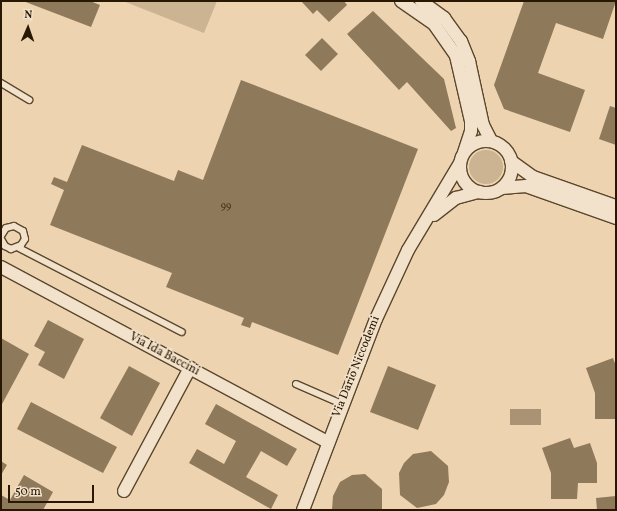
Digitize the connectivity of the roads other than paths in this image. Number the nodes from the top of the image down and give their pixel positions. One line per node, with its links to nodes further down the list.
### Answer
1 (401, 1): 6 (street, Via Dario Niccodemi)
2 (421, 1): 5 (street)
3 (1, 83): 4 (lane)
4 (29, 100)
5 (491, 141): 6 (street); 7 (street)
6 (462, 158): 9 (street); 12 (street, Via Dario Niccodemi)
7 (511, 161): 8 (street); 10 (street)
8 (502, 188): 9 (street); 11 (street)
9 (479, 192): 12 (street, Via Dario Niccodemi)
10 (616, 206)
11 (616, 218)
12 (421, 229): 19 (street, Via Dario Niccodemi)
13 (2, 239): 14 (lane); 14 (lane)
14 (18, 248): 16 (lane)
15 (1, 267): 17 (street, Via Ida Baccini)
16 (182, 332)
17 (190, 368): 20 (street, Via Ida Baccini); 21 (street)
18 (296, 384): 19 (lane)
19 (342, 404): 20 (street, Via Dario Niccodemi)
20 (328, 442): 22 (street, Via Dario Niccodemi)
21 (124, 491)
22 (303, 510)

